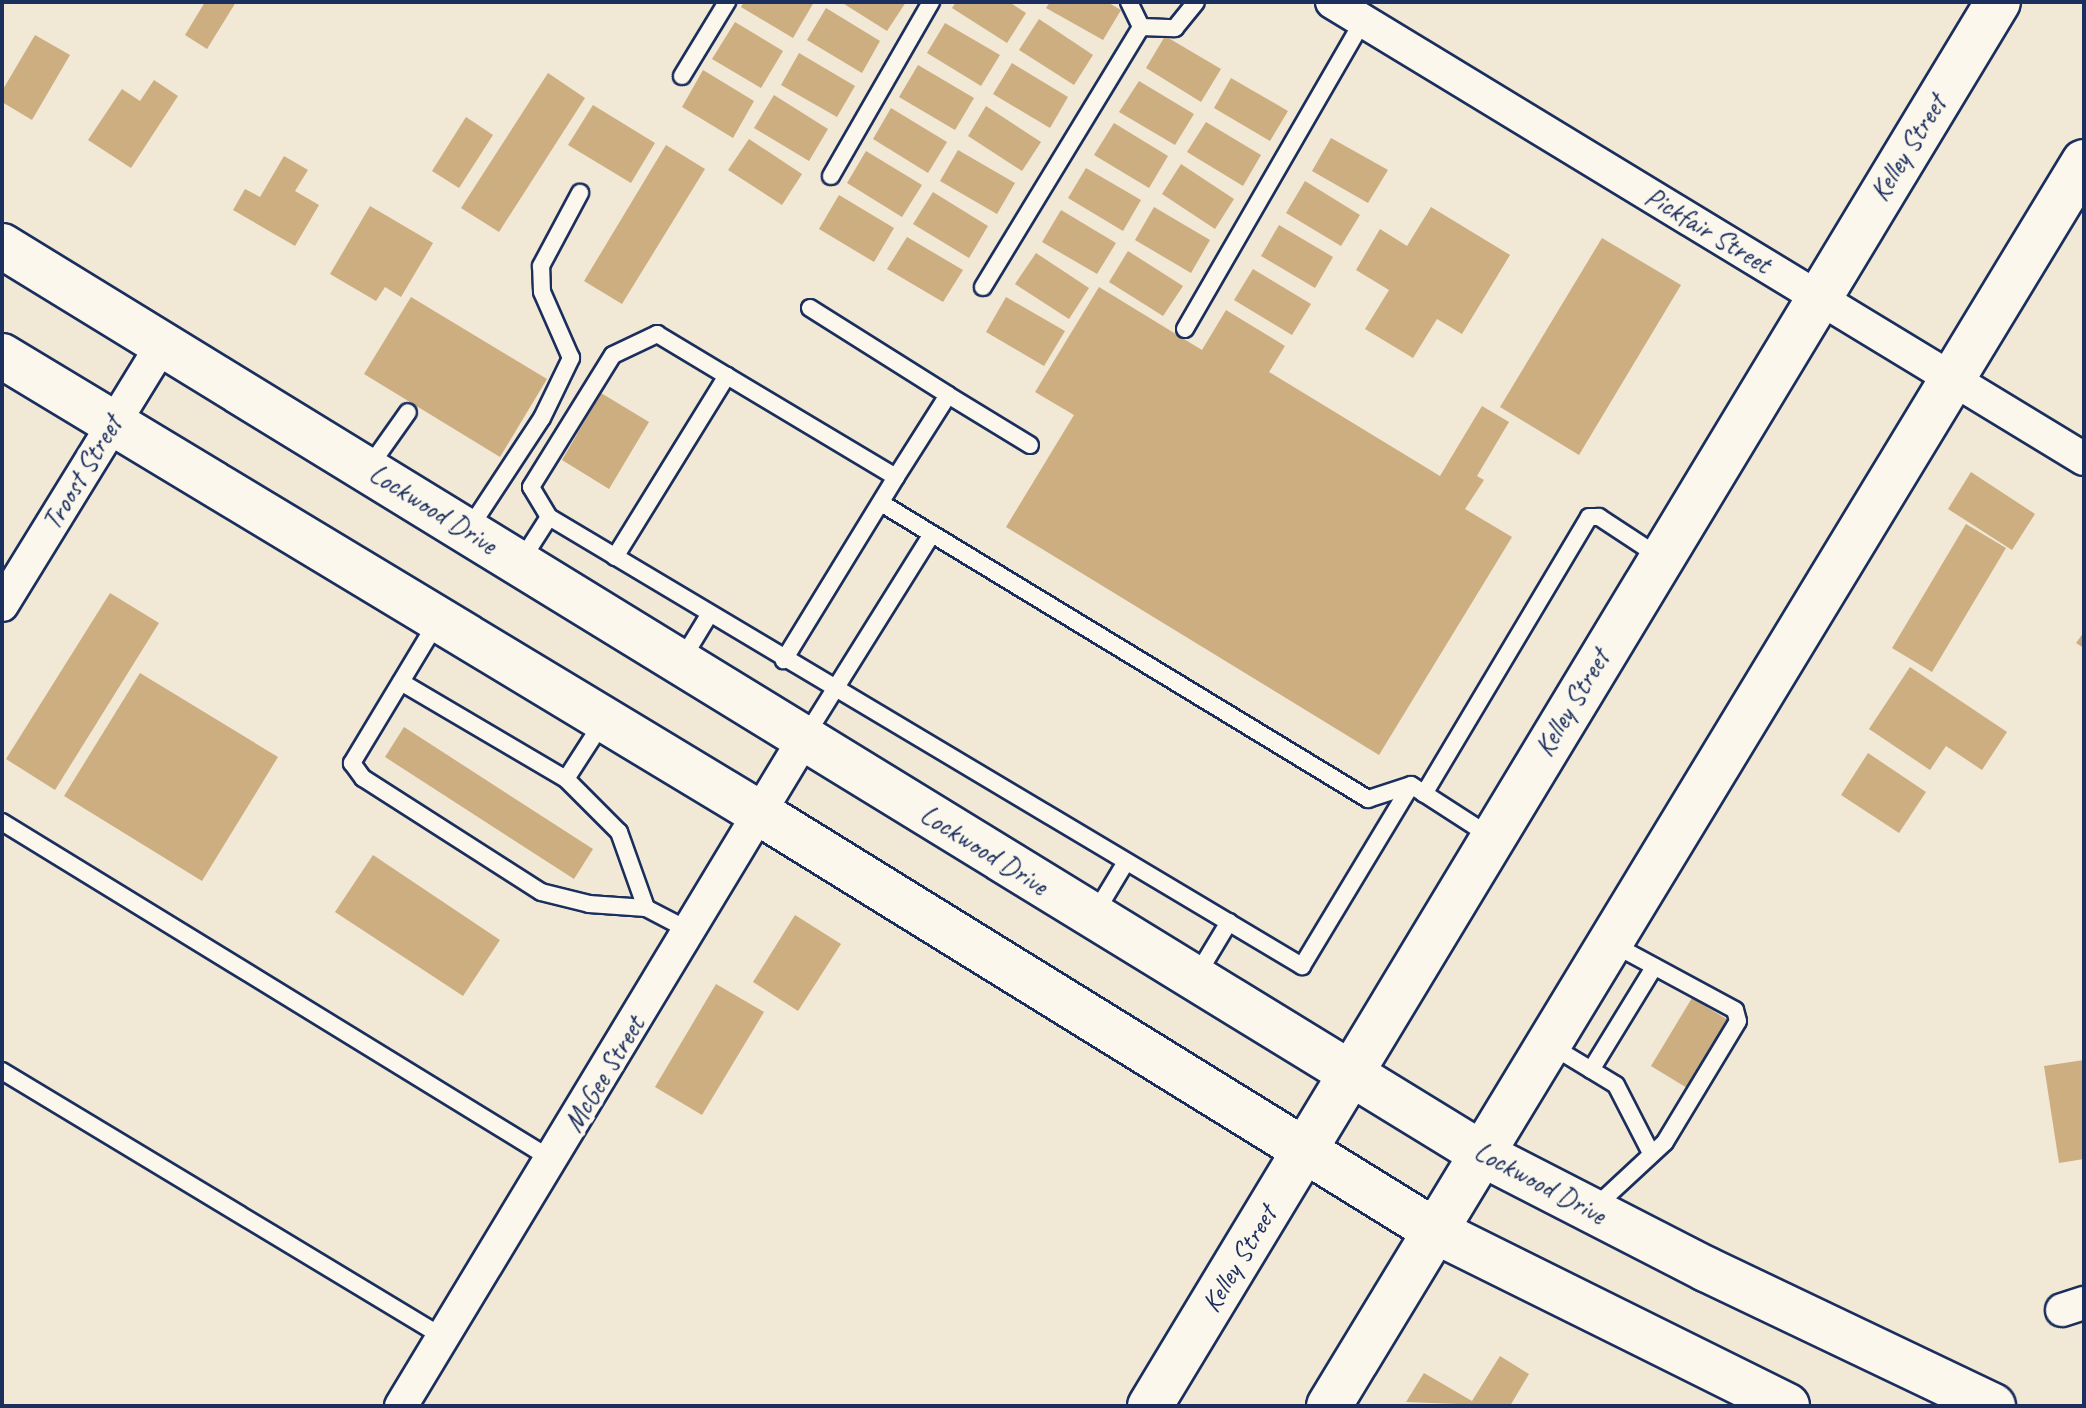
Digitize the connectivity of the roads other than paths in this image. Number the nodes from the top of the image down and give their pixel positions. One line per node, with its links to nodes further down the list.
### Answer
1 (727, 2): 9 (lane)
2 (931, 2): 11 (lane)
3 (1129, 2): 8 (lane)
4 (1196, 2): 8 (lane)
5 (1332, 2): 7 (street, Pickfair Street)
6 (1998, 2): 15 (main road, Kelley Street)
7 (1363, 21): 15 (street, Pickfair Street); 17 (lane)
8 (1141, 27): 14 (lane)
9 (682, 76)
10 (2084, 162): 21 (main road)
11 (831, 176)
12 (580, 193): 31 (lane)
13 (2, 246): 18 (main road, Lockwood Drive)
14 (983, 287)
15 (1816, 296): 21 (street, Pickfair Street); 34 (main road, Kelley Street)
16 (810, 308): 22 (lane)
17 (1185, 329)
18 (164, 342): 24 (street, Troost Street); 27 (main road, Lockwood Drive)
19 (2, 356): 24 (main road)
20 (727, 376): 28 (lane); 30 (lane); 33 (lane)
21 (1953, 380): 26 (street, Pickfair Street); 55 (main road)
22 (948, 395): 25 (lane); 28 (lane)
23 (408, 412): 27 (lane)
24 (113, 420): 36 (street, Troost Street); 38 (main road)
25 (1030, 445)
26 (2084, 459)
27 (368, 469): 31 (main road, Lockwood Drive)
28 (896, 477): 29 (lane)
29 (881, 503): 32 (lane); 39 (lane)
30 (549, 517): 33 (lane); 35 (lane)
31 (468, 530): 35 (main road, Lockwood Drive)
32 (931, 535): 42 (lane); 46 (lane)
33 (615, 557): 37 (lane)
34 (1660, 557): 46 (lane); 49 (main road, Kelley Street)
35 (520, 563): 40 (main road, Lockwood Drive)
36 (2, 605)
37 (709, 615): 39 (lane); 40 (lane)
38 (439, 618): 41 (lane); 43 (main road)
39 (784, 660): 42 (lane)
40 (681, 662): 44 (main road, Lockwood Drive)
41 (401, 682): 45 (lane); 51 (lane)
42 (833, 690): 44 (lane); 50 (lane)
43 (605, 719): 45 (lane); 47 (main road)
44 (804, 739): 47 (street, McGee Street); 52 (main road, Lockwood Drive)
45 (566, 779): 51 (lane)
46 (1417, 790): 49 (lane); 53 (lane)
47 (761, 814): 54 (street, McGee Street); 62 (main road)
48 (2, 822): 65 (lane)
49 (1492, 837): 61 (main road, Kelley Street)
50 (1126, 862): 52 (lane); 53 (lane)
51 (646, 908): 54 (lane)
52 (1092, 917): 57 (main road, Lockwood Drive)
53 (1229, 922): 57 (lane)
54 (690, 931): 65 (street, McGee Street)
55 (1611, 943): 56 (lane); 58 (main road)
56 (1654, 967): 59 (lane); 63 (lane)
57 (1194, 980): 61 (main road, Lockwood Drive)
58 (1549, 1044): 59 (lane); 64 (main road)
59 (1591, 1070): 63 (lane)
60 (2, 1071): 68 (lane)
61 (1349, 1075): 62 (main road, Kelley Street); 64 (main road, Lockwood Drive)
62 (1304, 1152): 67 (main road); 70 (main road, Kelley Street)
63 (1651, 1153): 66 (lane)
64 (1482, 1154): 66 (main road, Lockwood Drive); 67 (main road)
65 (553, 1160): 68 (street, McGee Street)
66 (1592, 1210): 73 (main road, Lockwood Drive)
67 (1435, 1231): 71 (main road); 72 (main road)
68 (443, 1337): 69 (street, McGee Street)
69 (401, 1406)
70 (1150, 1406)
71 (1329, 1406)
72 (1787, 1406)
73 (1993, 1406)

